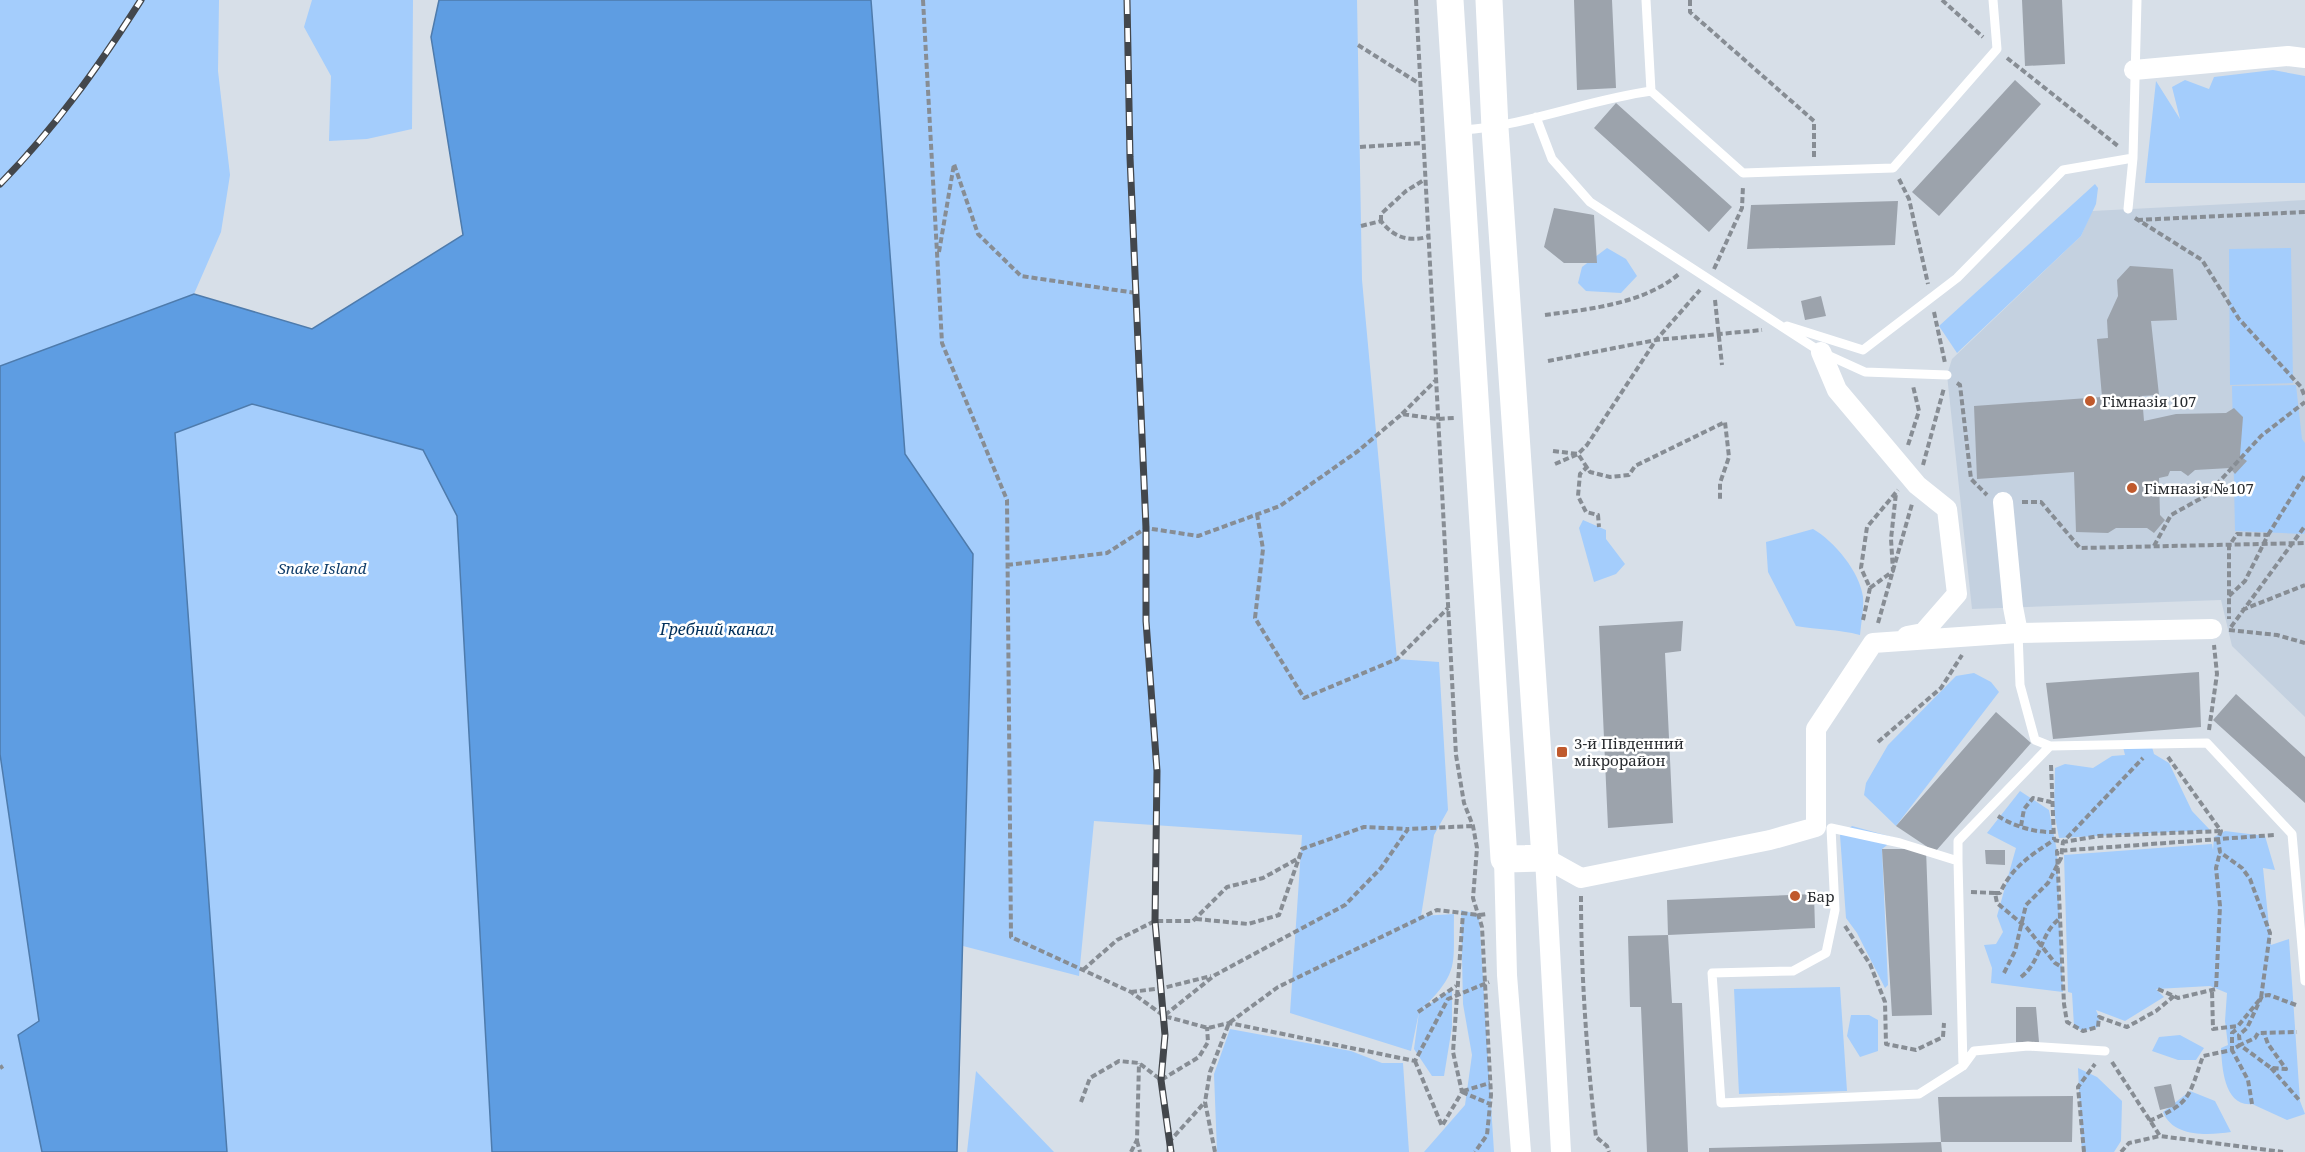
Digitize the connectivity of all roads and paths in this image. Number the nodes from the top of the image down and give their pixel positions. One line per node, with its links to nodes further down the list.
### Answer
1 (923, 0): 34 (path)
2 (1416, 0): 15 (path)
3 (1450, 0): 19 (street)
4 (1489, 0): 18 (street)
5 (1646, 0): 16 (lane)
6 (1690, 0): 24 (path)
7 (1942, 0): 11 (path)
8 (1993, 0): 11 (lane)
9 (2137, 0): 14 (lane)
10 (1358, 45): 15 (path)
11 (1997, 50): 23 (lane)
12 (2305, 58): 14 (street)
13 (2021, 70): 22 (path)
14 (2134, 70): 22 (lane)
15 (1420, 85): 20 (path)
16 (1651, 91): 17 (lane); 25 (lane)
17 (1536, 117): 18 (lane); 35 (lane)
18 (1495, 128): 19 (lane); 106 (street)
19 (1457, 130): 51 (street)
20 (1422, 143): 21 (path); 26 (path)
21 (1360, 147)
22 (2133, 158): 27 (lane); 39 (lane)
23 (1893, 168): 24 (lane); 32 (path)
24 (1814, 170): 25 (lane)
25 (1743, 173): 36 (path)
26 (1424, 180): 30 (path); 33 (path)
27 (2128, 209): 29 (path)
28 (2305, 212): 29 (path)
29 (2136, 220): 48 (path)
30 (1382, 221): 31 (path); 33 (path)
31 (1361, 226)
32 (1917, 231)
33 (1427, 237): 47 (path)
34 (938, 262): 37 (path); 72 (path)
35 (1689, 266): 36 (lane); 38 (path)
36 (1709, 279): 39 (lane); 40 (path); 41 (path)
37 (1136, 294)
38 (1545, 315)
39 (1776, 322): 40 (path); 42 (lane)
40 (1720, 333): 41 (path); 44 (path)
41 (1656, 340): 43 (path); 54 (path)
42 (1821, 352): 45 (lane); 57 (street)
43 (1548, 361)
44 (1722, 365)
45 (1910, 374): 46 (lane); 57 (path)
46 (1947, 375): 59 (path); 62 (path)
47 (1435, 380): 50 (path); 52 (path)
48 (2305, 397)
49 (2305, 402): 71 (path)
50 (1402, 414): 52 (path); 63 (path)
51 (1475, 417): 52 (path); 92 (street)
52 (1437, 419): 77 (path)
53 (1553, 452): 54 (path)
54 (1578, 454): 55 (path); 56 (path)
55 (1555, 464)
56 (1588, 466): 61 (path); 65 (path)
57 (1903, 467): 59 (street); 60 (path)
58 (2305, 475): 66 (path)
59 (1917, 485): 73 (path); 83 (street)
60 (1897, 492): 73 (path); 75 (path)
61 (1720, 501)
62 (2004, 502): 71 (path); 81 (street)
63 (1257, 514): 72 (path); 77 (path)
64 (2305, 526): 68 (path)
65 (1599, 527)
66 (2268, 535): 69 (path); 70 (path)
67 (2305, 543): 68 (path)
68 (2293, 545): 70 (path); 78 (path)
69 (2229, 546): 70 (path); 71 (path); 76 (path)
70 (2264, 546): 76 (path)
71 (2153, 547)
72 (1007, 565): 122 (path)
73 (1893, 571): 75 (path); 83 (path)
74 (2305, 585): 78 (path)
75 (1870, 588): 79 (path)
76 (2229, 596): 80 (path)
77 (1448, 607): 93 (path)
78 (2241, 610): 80 (path)
79 (1863, 620)
80 (2220, 629): 81 (street); 84 (path); 86 (path)
81 (2018, 633): 82 (street); 88 (lane)
82 (1975, 636): 83 (street); 85 (path)
83 (1873, 643): 95 (street)
84 (2305, 643)
85 (1878, 742)
86 (2207, 743): 87 (lane); 99 (lane)
87 (2159, 744): 89 (lane); 97 (path); 102 (path)
88 (2050, 746): 89 (lane); 91 (lane)
89 (2068, 746): 90 (path)
90 (2051, 802): 94 (path); 98 (path)
91 (1988, 810): 94 (path); 108 (lane)
92 (1502, 823): 93 (path); 107 (street)
93 (1473, 826): 96 (path); 115 (path)
94 (2021, 826): 98 (path)
95 (1824, 828): 108 (lane); 110 (street); 116 (lane)
96 (1407, 829): 105 (path); 124 (path)
97 (2221, 831): 100 (path); 102 (path)
98 (2054, 832): 101 (path)
99 (2292, 834): 100 (path); 127 (lane)
100 (2218, 839): 103 (path); 104 (path)
101 (2054, 840): 102 (path); 112 (path)
102 (2063, 842): 103 (path)
103 (2062, 850): 109 (path)
104 (2220, 852): 131 (path); 135 (path)
105 (1299, 858): 118 (path); 118 (path)
106 (1545, 858): 107 (street); 110 (street); 169 (street)
107 (1504, 859): 113 (street)
108 (1958, 861): 150 (lane)
109 (2058, 864): 117 (path); 119 (path)
110 (1581, 878): 170 (path)
111 (1970, 892): 112 (path)
112 (1995, 893): 119 (path)
113 (1505, 910): 115 (path); 125 (street)
114 (1463, 913): 115 (path); 129 (path); 139 (path)
115 (1479, 915): 128 (path)
116 (1834, 915): 140 (path); 150 (lane)
117 (2060, 918): 120 (path); 121 (path)
118 (1195, 919): 122 (path)
119 (2022, 924): 120 (path); 123 (path)
120 (2042, 946): 121 (path); 126 (path)
121 (2062, 967): 134 (path)
122 (1083, 970): 132 (path)
123 (2004, 973)
124 (1215, 975): 132 (path); 138 (path)
125 (1507, 975): 128 (path); 168 (street)
126 (2021, 977)
127 (2305, 981)
128 (1484, 984): 133 (path); 152 (path)
129 (1456, 985): 133 (path); 137 (path)
130 (2158, 989): 134 (path)
131 (2212, 990): 134 (path); 135 (path)
132 (1131, 992): 138 (path)
133 (1455, 996): 148 (path); 153 (path)
134 (2174, 996)
135 (2261, 998): 136 (path); 145 (path)
136 (2296, 1005)
137 (1418, 1012)
138 (1164, 1016): 141 (path)
139 (1228, 1023): 141 (path); 148 (path); 156 (path)
140 (1944, 1023)
141 (1208, 1027): 149 (path)
142 (2237, 1029): 146 (path)
143 (2297, 1032): 144 (path)
144 (2264, 1033): 145 (path); 151 (path)
145 (2240, 1045): 146 (path); 151 (path)
146 (2232, 1050): 158 (path); 159 (path)
147 (2105, 1051): 150 (lane); 159 (path); 171 (path)
148 (1415, 1060): 153 (path)
149 (1139, 1063): 155 (path); 161 (path)
150 (1963, 1066)
151 (2271, 1068): 154 (path)
152 (1490, 1083): 153 (path); 157 (path)
153 (1462, 1092): 157 (path)
154 (2300, 1101)
155 (1080, 1102)
156 (1205, 1102): 165 (path); 166 (path)
157 (1490, 1104): 167 (path)
158 (2252, 1104)
159 (2149, 1121): 160 (path)
160 (2160, 1136): 162 (path); 172 (path)
161 (1137, 1140): 163 (path); 164 (path)
162 (2254, 1150): 173 (path)
163 (1131, 1152)
164 (1140, 1152)
165 (1168, 1152)
166 (1215, 1152)
167 (1475, 1152)
168 (1521, 1152)
169 (1561, 1152)
170 (1609, 1152)
171 (2084, 1152)
172 (2121, 1152)
173 (2283, 1152)

